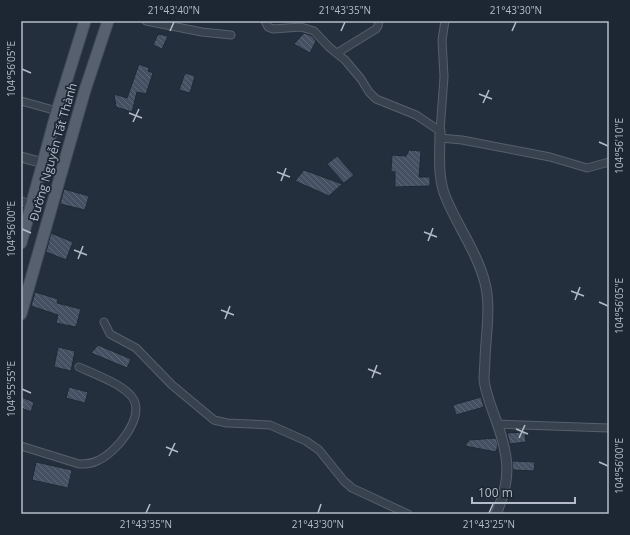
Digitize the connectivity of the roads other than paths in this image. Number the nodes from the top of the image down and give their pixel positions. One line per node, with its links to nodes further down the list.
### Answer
1 (85, 21): 10 (main road, Đường Nguyễn Tất Thành)
2 (108, 21): 17 (main road, Đường Nguyễn Tất Thành)
3 (146, 21): 7 (street)
4 (265, 21): 8 (street)
5 (379, 21): 8 (street)
6 (445, 21): 11 (street)
7 (231, 35)
8 (337, 53): 11 (street)
9 (21, 101): 10 (street)
10 (57, 111): 14 (main road, Đường Nguyễn Tất Thành)
11 (440, 135): 13 (street); 20 (street)
12 (21, 157): 14 (street)
13 (609, 162)
14 (44, 163): 15 (main road, Đường Nguyễn Tất Thành)
15 (26, 203): 16 (main road, Đường Nguyễn Tất Thành)
16 (21, 243)
17 (21, 314)
18 (104, 322): 23 (street)
19 (79, 367): 22 (street)
20 (497, 424): 21 (street); 24 (street)
21 (609, 428)
22 (21, 446)
23 (408, 514)
24 (496, 514)

